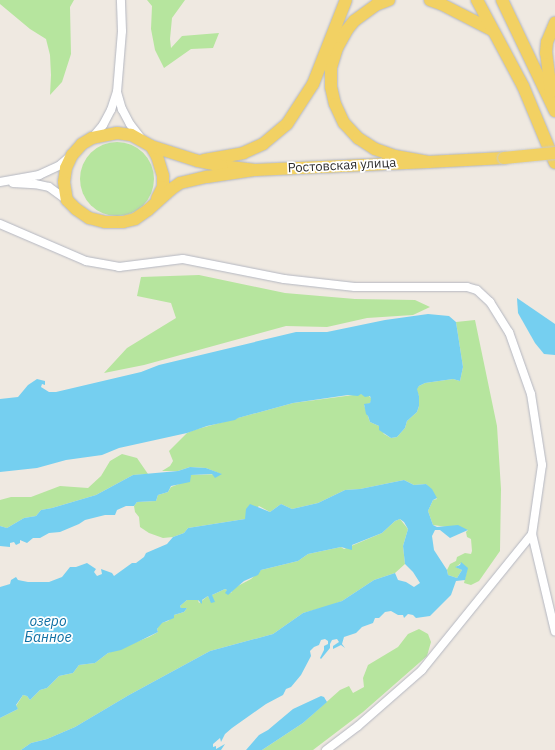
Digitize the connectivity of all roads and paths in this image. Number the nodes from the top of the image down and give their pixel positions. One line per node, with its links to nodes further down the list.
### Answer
1 (121, 0): 9 (street)
2 (346, 0): 15 (main road)
3 (389, 0): 16 (main road)
4 (430, 0): 8 (main road)
5 (477, 0): 8 (main road)
6 (502, 0): 10 (main road)
7 (555, 23): 10 (main road)
8 (492, 30): 17 (main road)
9 (117, 92): 11 (street); 12 (street)
10 (555, 110)
11 (92, 138): 12 (main road); 14 (main road)
12 (147, 143): 15 (main road); 21 (main road)
13 (555, 153): 16 (main road, bridge)
14 (72, 155): 19 (street); 20 (main road)
15 (198, 161): 18 (main road)
16 (428, 162): 18 (main road, Ростовская улица)
17 (555, 163)
18 (255, 170): 21 (main road)
19 (0, 182): 20 (street)
20 (67, 200): 21 (main road)
21 (157, 200)
22 (0, 224): 23 (street)
23 (532, 534): 24 (street); 25 (street)
24 (555, 631)
25 (326, 750)

